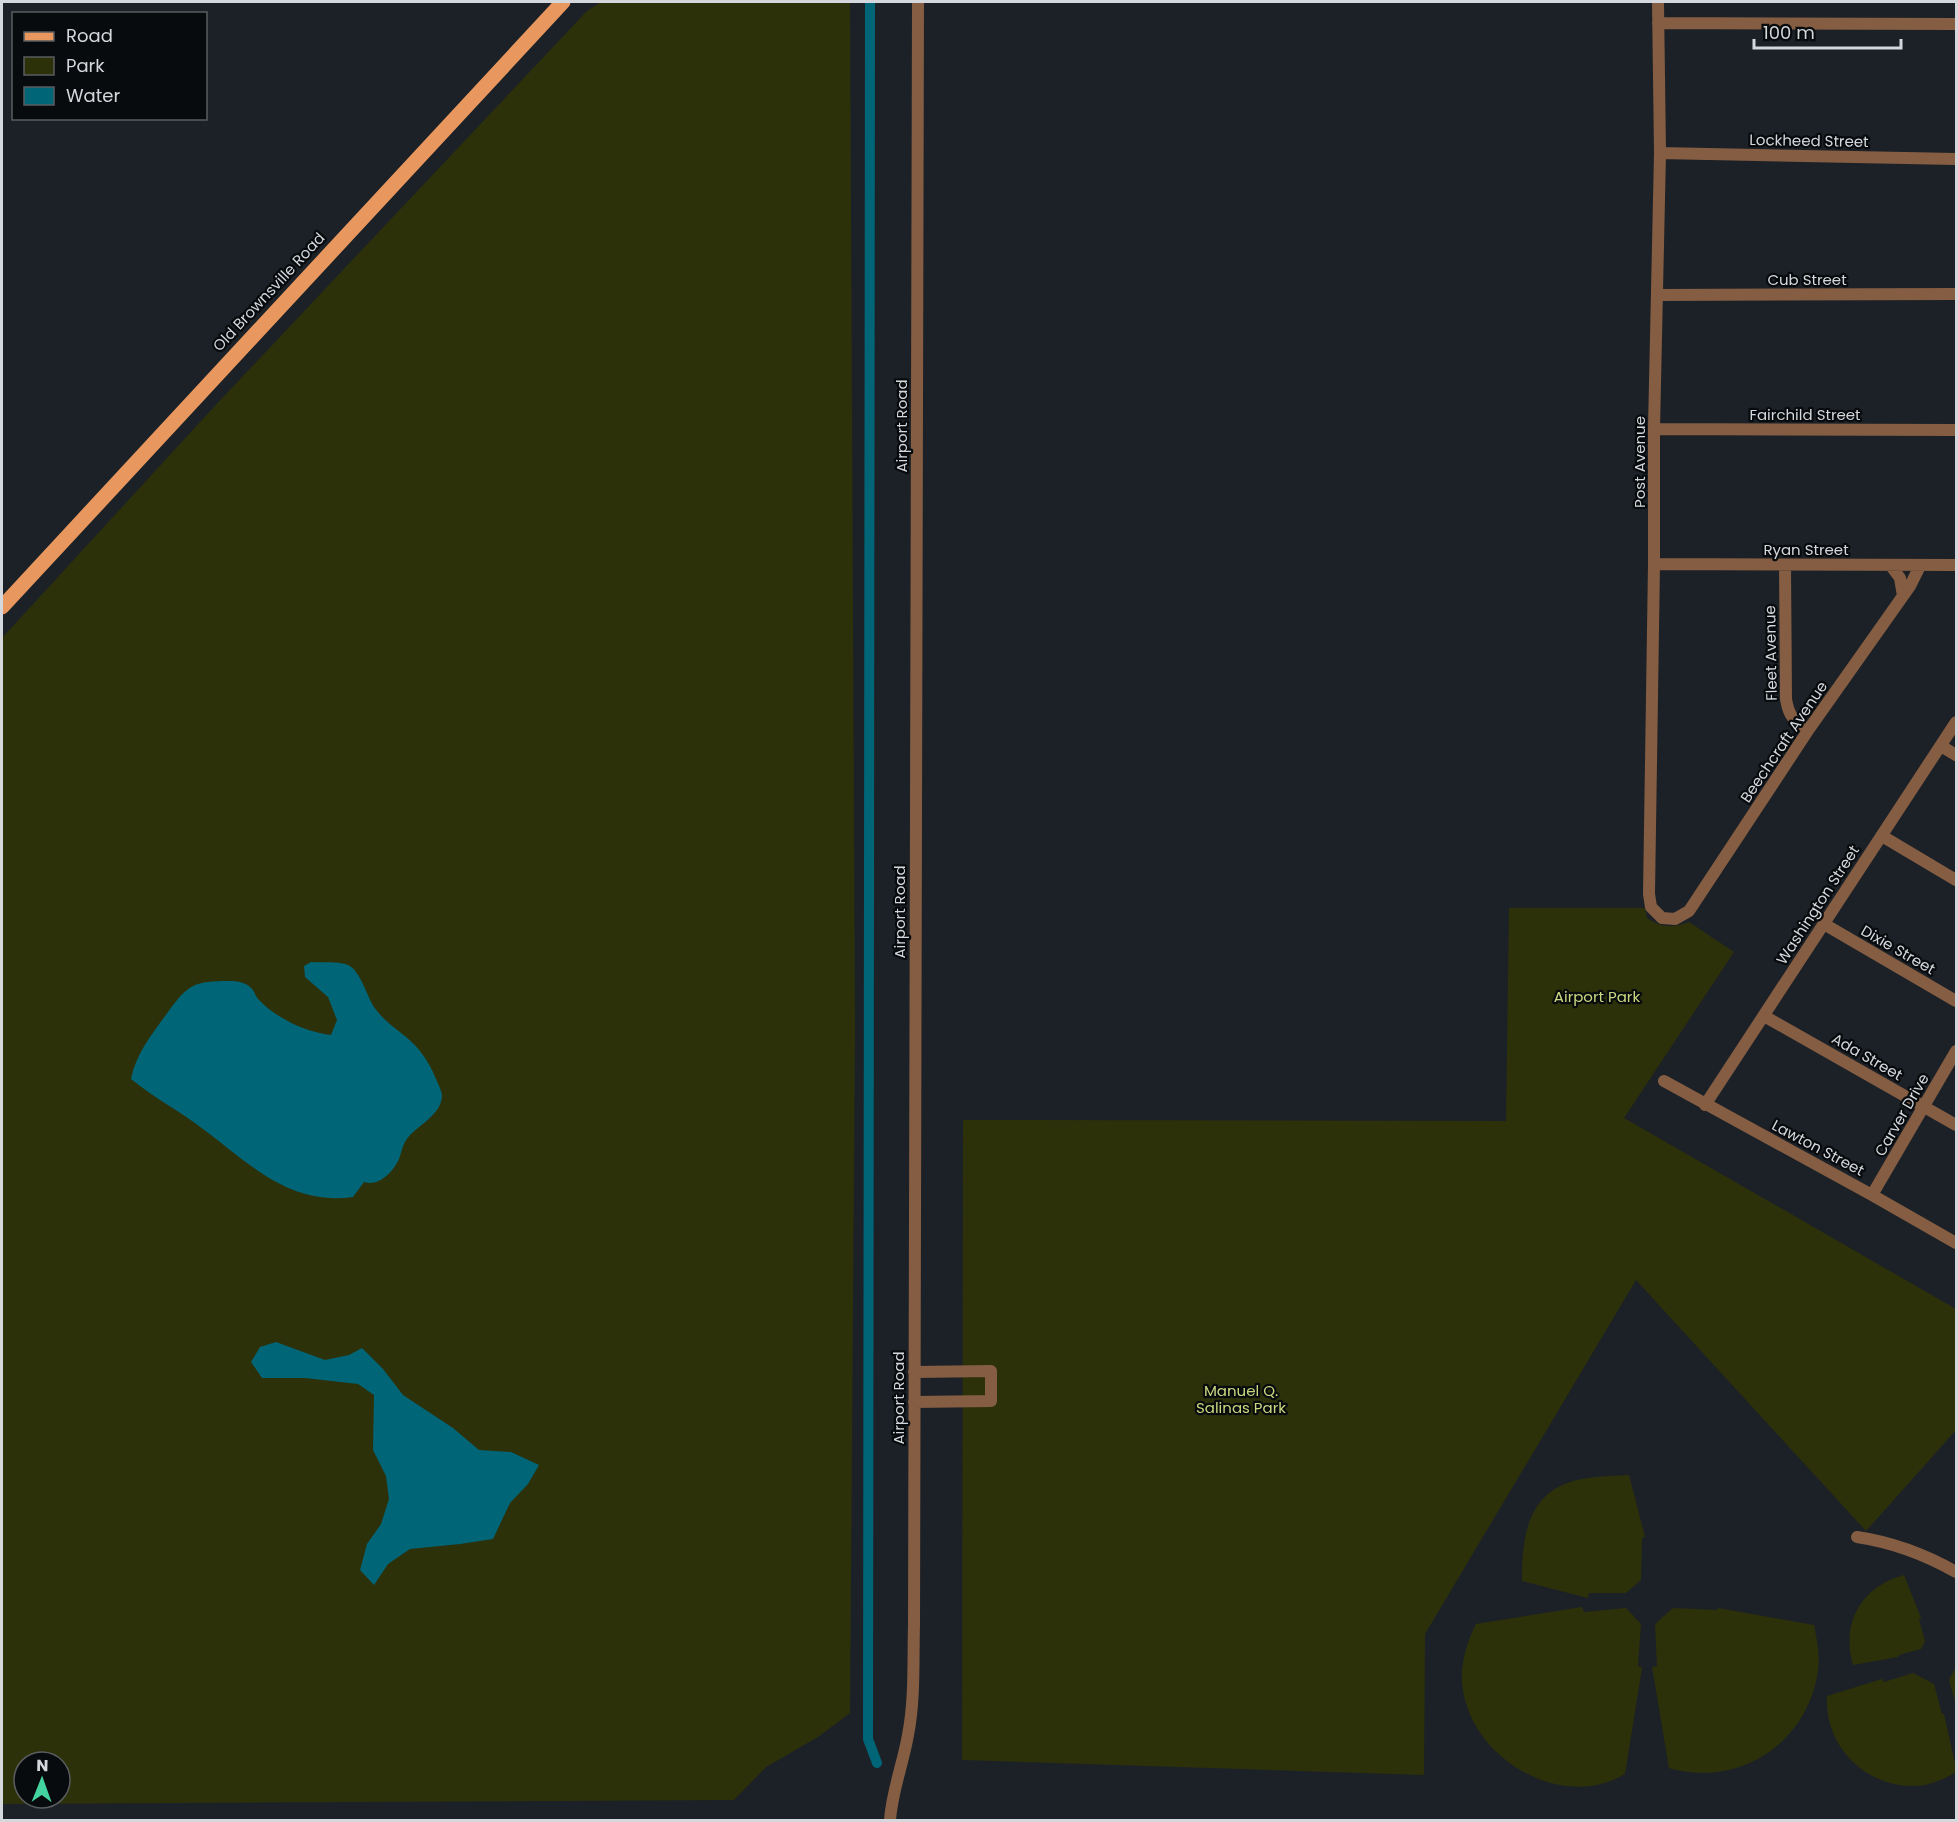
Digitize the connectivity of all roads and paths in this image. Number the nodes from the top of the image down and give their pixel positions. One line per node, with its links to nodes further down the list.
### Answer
1 (563, 2): 18 (main road, Old Brownsville Road)
2 (918, 2): 36 (street, Airport Road)
3 (1658, 2): 4 (street, Post Avenue)
4 (1658, 22): 5 (street); 6 (street, Post Avenue)
5 (1956, 24)
6 (1660, 153): 7 (street, Lockheed Street); 9 (street, Post Avenue)
7 (1956, 159)
8 (1956, 294): 9 (street, Cub Street)
9 (1657, 295): 10 (street, Post Avenue)
10 (1654, 429): 11 (street, Fairchild Street); 12 (street, Post Avenue)
11 (1956, 430)
12 (1654, 564): 13 (street, Ryan Street); 25 (street, Post Avenue)
13 (1785, 565): 15 (street, Ryan Street); 20 (street, Fleet Avenue)
14 (1956, 565): 16 (street, Ryan Street)
15 (1891, 566): 16 (street, Ryan Street); 17 (street)
16 (1920, 566): 17 (street, Beechcraft Avenue)
17 (1903, 596): 20 (street, Beechcraft Avenue)
18 (2, 606)
19 (1956, 722): 21 (street, Washington Street)
20 (1809, 729): 25 (street, Beechcraft Avenue)
21 (1941, 746): 22 (street); 23 (street, Washington Street)
22 (1956, 754)
23 (1882, 836): 24 (street); 26 (street, Washington Street)
24 (1956, 880)
25 (1662, 918)
26 (1824, 924): 27 (street, Dixie Street); 28 (street, Washington Street)
27 (1956, 1001)
28 (1764, 1016): 31 (street, Washington Street); 32 (street, Ada Street)
29 (1956, 1051): 32 (street, Carver Drive)
30 (1664, 1081): 31 (street, Lawton Street)
31 (1705, 1105): 34 (street, Lawton Street)
32 (1924, 1106): 33 (street, Ada Street); 34 (street, Carver Drive)
33 (1956, 1125)
34 (1872, 1195): 35 (street, Lawton Street)
35 (1956, 1243)
36 (914, 1371): 37 (street, Airport Road); 37 (street)
37 (914, 1402): 40 (street, Airport Road)
38 (1857, 1537): 39 (street)
39 (1956, 1572)
40 (890, 1821)

